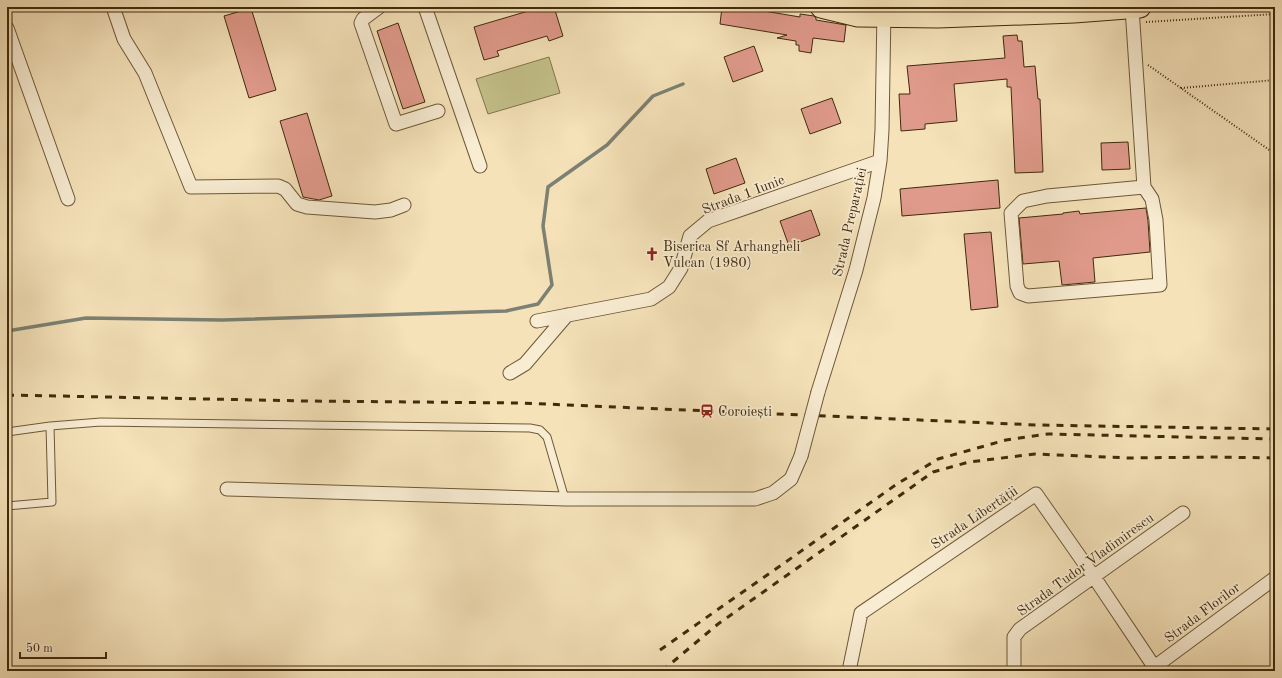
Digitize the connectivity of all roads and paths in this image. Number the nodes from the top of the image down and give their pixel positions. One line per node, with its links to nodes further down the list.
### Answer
1 (113, 7): 18 (street)
2 (379, 7): 12 (street)
3 (425, 7): 15 (street)
4 (821, 7): 5 (main road)
5 (884, 12): 6 (main road); 14 (street, Strada Preparației)
6 (1135, 13): 7 (path); 9 (street)
7 (1274, 14): 10 (path)
8 (7, 28): 17 (street)
9 (1135, 57): 11 (path); 16 (street)
10 (1275, 80): 11 (path)
11 (1180, 88): 13 (path)
12 (438, 111)
13 (1275, 154)
14 (880, 161): 19 (street, Strada 1 Iunie); 25 (street, Strada Preparației, bridge)
15 (480, 166)
16 (1144, 187): 16 (street)
17 (68, 199)
18 (404, 205)
19 (567, 315): 20 (street, Strada 1 Iunie); 21 (street)
20 (537, 320)
21 (510, 374)
22 (50, 426): 23 (lane); 25 (lane); 26 (lane)
23 (7, 432)
24 (227, 489): 25 (street, Strada Preparației)
25 (565, 499)
26 (7, 506)
27 (1183, 513): 28 (street, Strada Tudor Vladimirescu)
28 (1094, 577): 30 (street, Strada Libertății); 31 (street, Strada Libertății); 32 (street, Strada Tudor Vladimirescu)
29 (1275, 578): 30 (street, Strada Florilor)
30 (1153, 670)
31 (849, 671)
32 (1014, 671)

